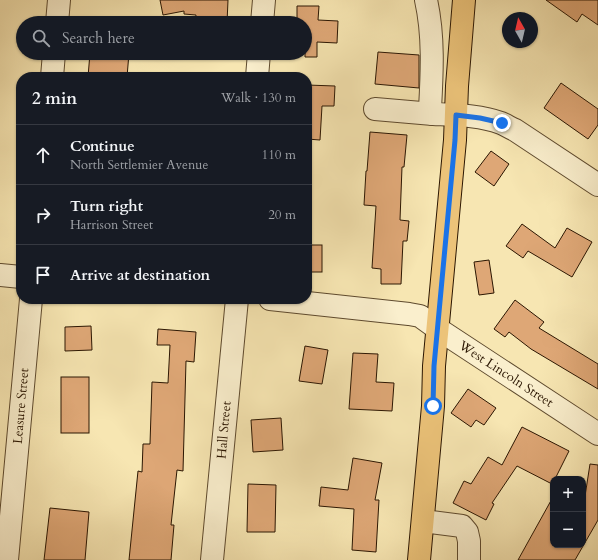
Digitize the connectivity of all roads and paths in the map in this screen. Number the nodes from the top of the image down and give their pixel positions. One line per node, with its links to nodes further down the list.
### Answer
1 (59, 0): 5 (street)
2 (264, 0): 6 (street)
3 (426, 0): 12 (street)
4 (464, 0): 13 (main road)
5 (58, 16)
6 (263, 16)
7 (53, 60): 9 (street)
8 (258, 60): 10 (street)
9 (52, 72)
10 (257, 72)
11 (375, 109): 12 (street)
12 (433, 114): 13 (street)
13 (456, 115): 14 (street); 20 (main road)
14 (598, 185)
15 (0, 275): 16 (street)
16 (16, 277)
17 (312, 303): 20 (street, West Lincoln Street)
18 (31, 304): 23 (street, Leasure Street)
19 (237, 304): 24 (street, Hall Street)
20 (438, 329): 21 (street, West Lincoln Street); 22 (main road)
21 (598, 434)
22 (423, 521): 25 (main road); 26 (street)
23 (7, 560)
24 (212, 560)
25 (419, 560)
26 (468, 560)

